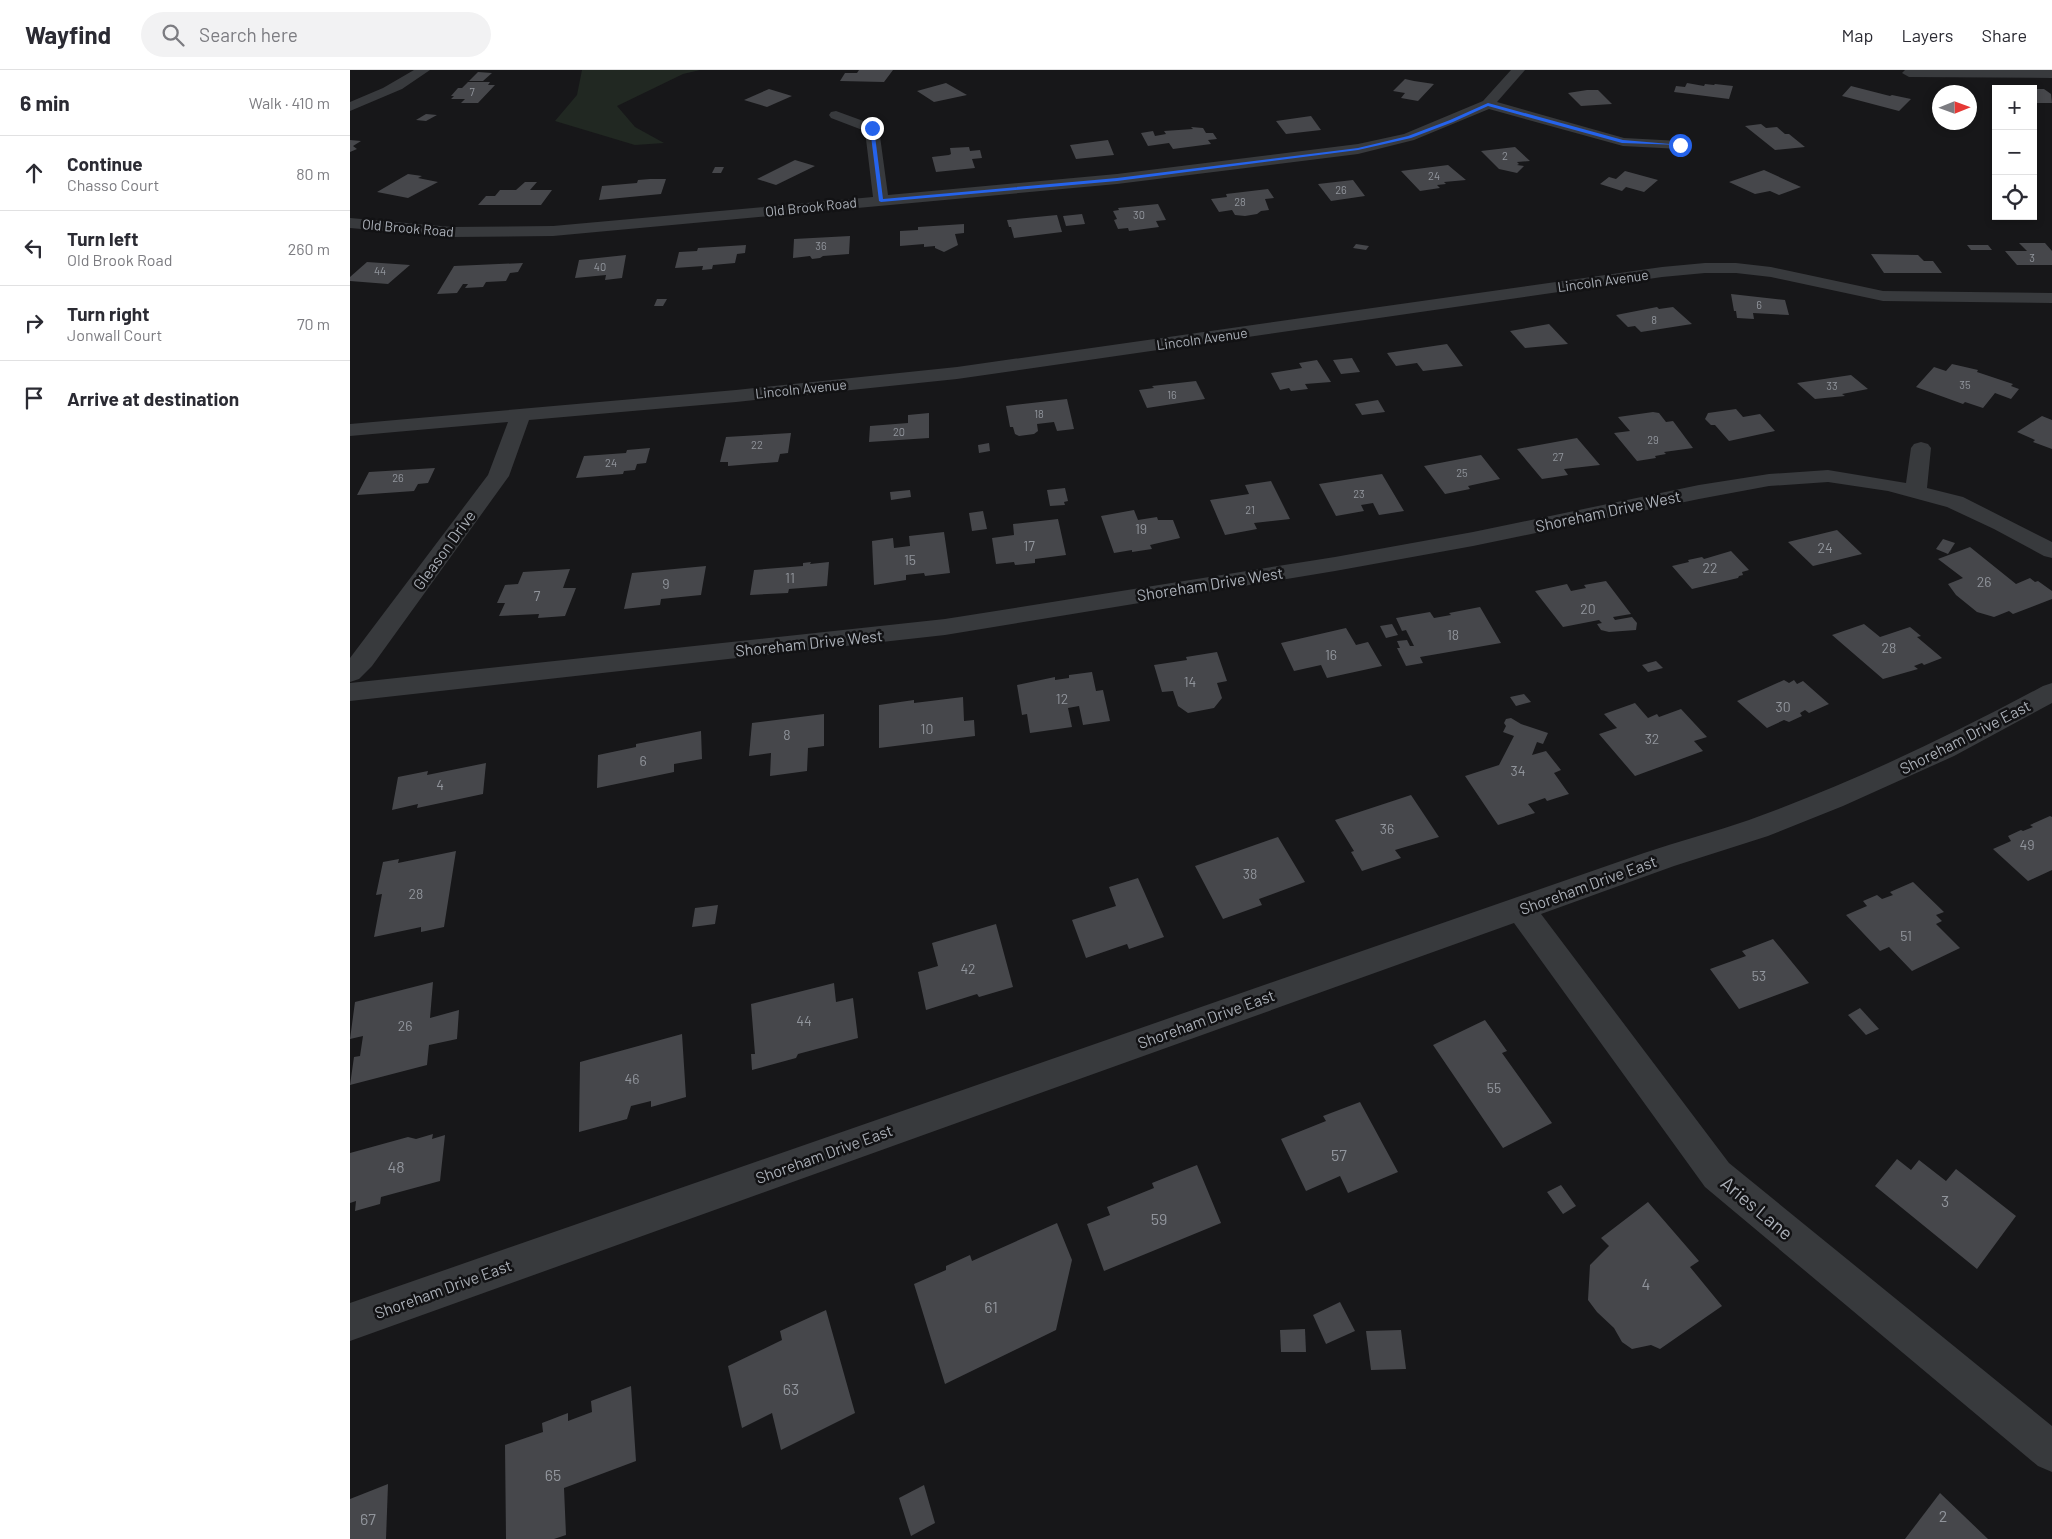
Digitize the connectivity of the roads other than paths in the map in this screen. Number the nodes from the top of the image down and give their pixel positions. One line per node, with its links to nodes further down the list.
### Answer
1 (423, 70): 6 (street)
2 (1518, 70): 5 (street, Old Brook Road)
3 (1909, 73): 4 (street)
4 (2052, 74)
5 (1488, 104): 8 (street); 9 (street, Old Brook Road)
6 (350, 107)
7 (836, 115): 9 (street)
8 (1680, 145)
9 (881, 201): 10 (street, Old Brook Road)
10 (350, 223)
11 (2052, 298): 12 (street, Lincoln Avenue)
12 (520, 416): 13 (street, Lincoln Avenue); 17 (street, Gleason Drive)
13 (350, 430)
14 (1921, 448): 15 (street)
15 (1916, 492): 16 (street, Shoreham Drive West); 18 (street, Shoreham Drive West)
16 (2052, 551)
17 (350, 673)
18 (350, 692)
19 (2052, 692): 20 (street, Shoreham Drive East)
20 (1521, 909): 21 (street, Shoreham Drive East); 22 (street, Aries Lane)
21 (350, 1322)
22 (2052, 1452)

